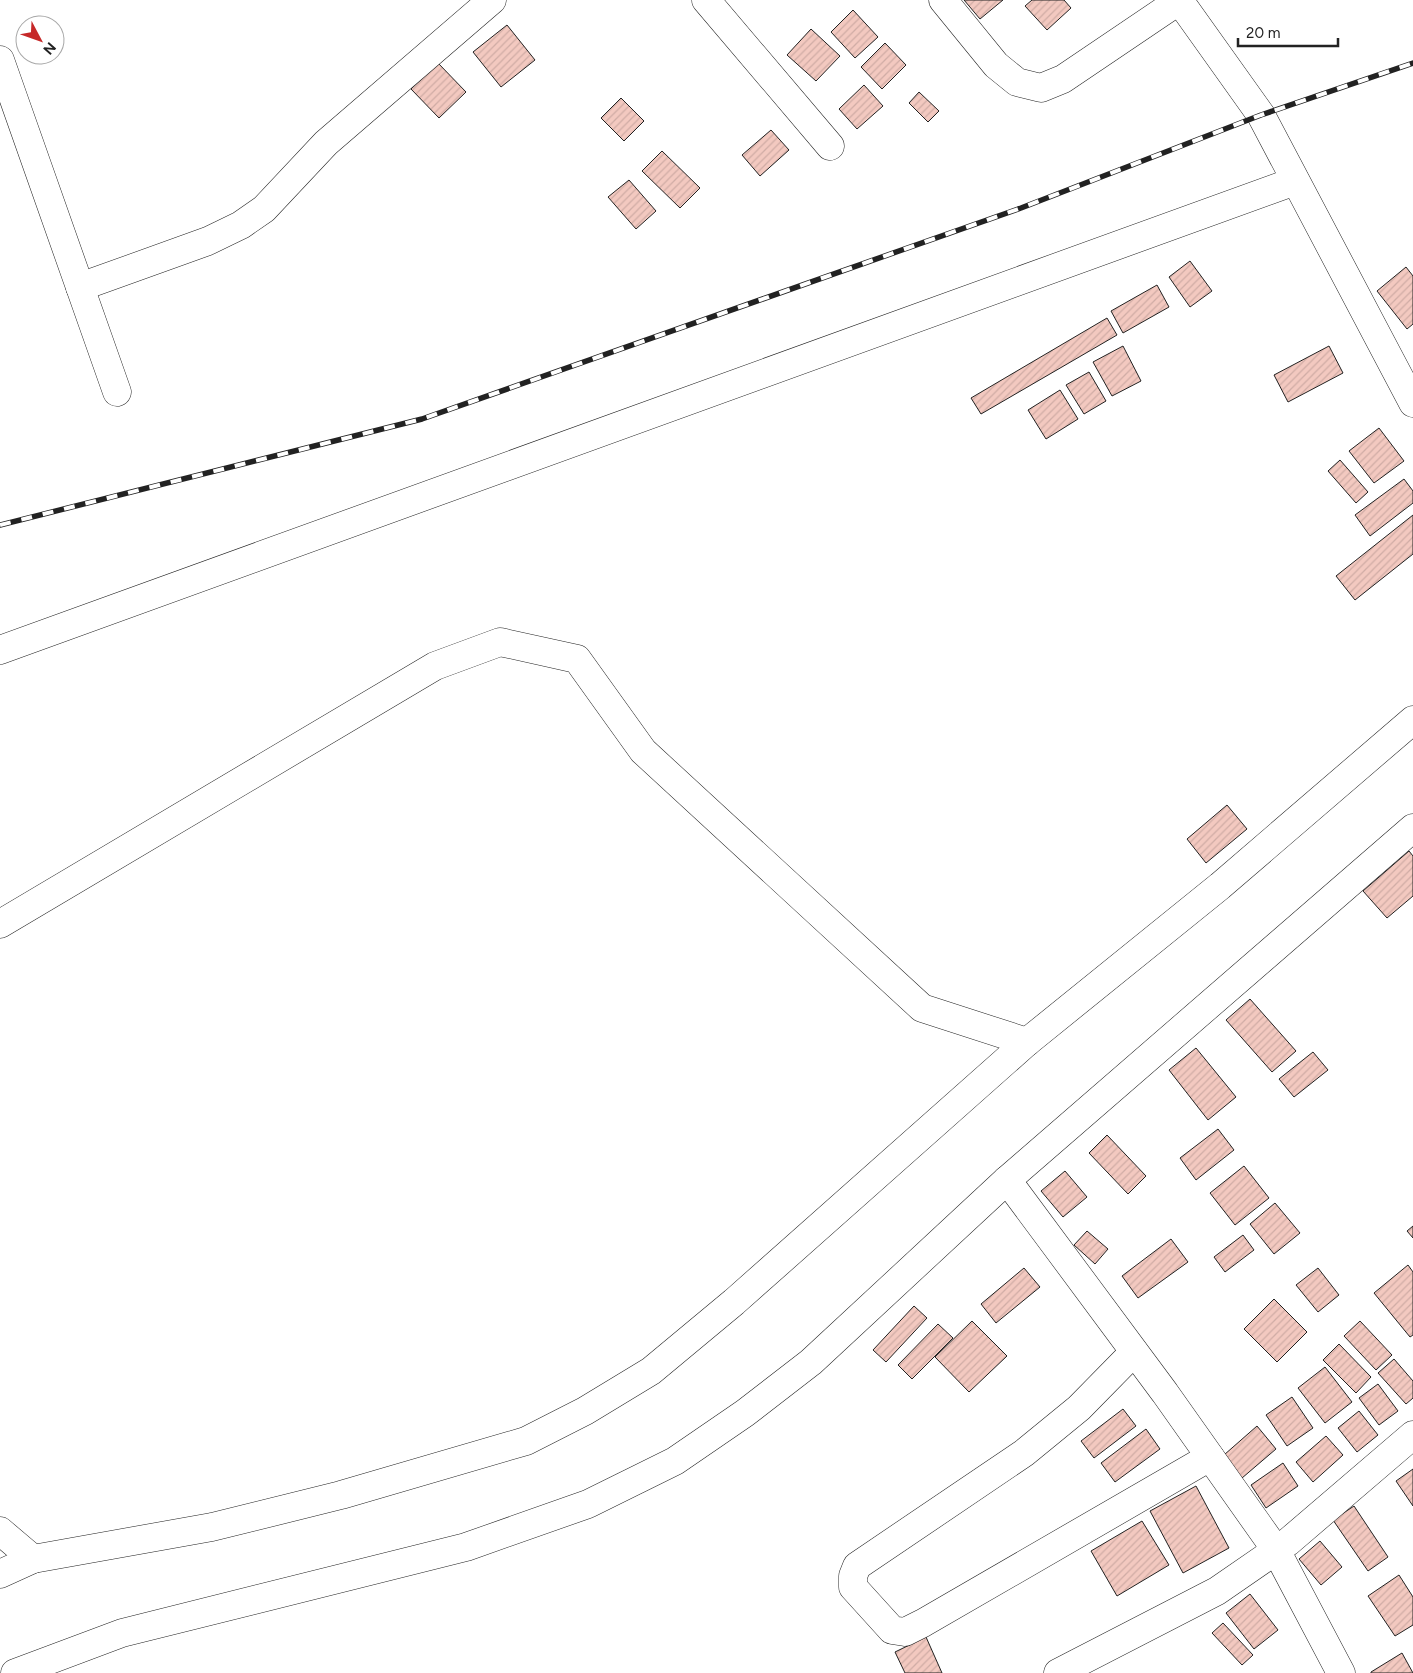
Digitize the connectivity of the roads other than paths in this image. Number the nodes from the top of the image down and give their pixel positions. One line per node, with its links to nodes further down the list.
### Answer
1 (492, 0): 8 (street)
2 (706, 0): 6 (street)
3 (943, 0): 4 (street)
4 (1179, 0): 7 (street)
5 (0, 60): 8 (street)
6 (830, 146)
7 (1296, 181): 10 (street); 11 (street)
8 (80, 286): 9 (street)
9 (117, 392)
10 (1413, 403)
11 (0, 650)
12 (1413, 720): 15 (street)
13 (1413, 828): 16 (street)
14 (0, 924): 15 (street)
15 (1028, 1042): 22 (street)
16 (1007, 1180): 17 (street); 24 (street)
17 (1134, 1352): 19 (street); 19 (street)
18 (1413, 1435): 21 (street)
19 (1210, 1457): 21 (street)
20 (0, 1531): 22 (street)
21 (1276, 1550): 25 (street); 26 (street)
22 (33, 1559): 23 (street)
23 (0, 1574)
24 (15, 1673)
25 (1058, 1673)
26 (1341, 1673)

